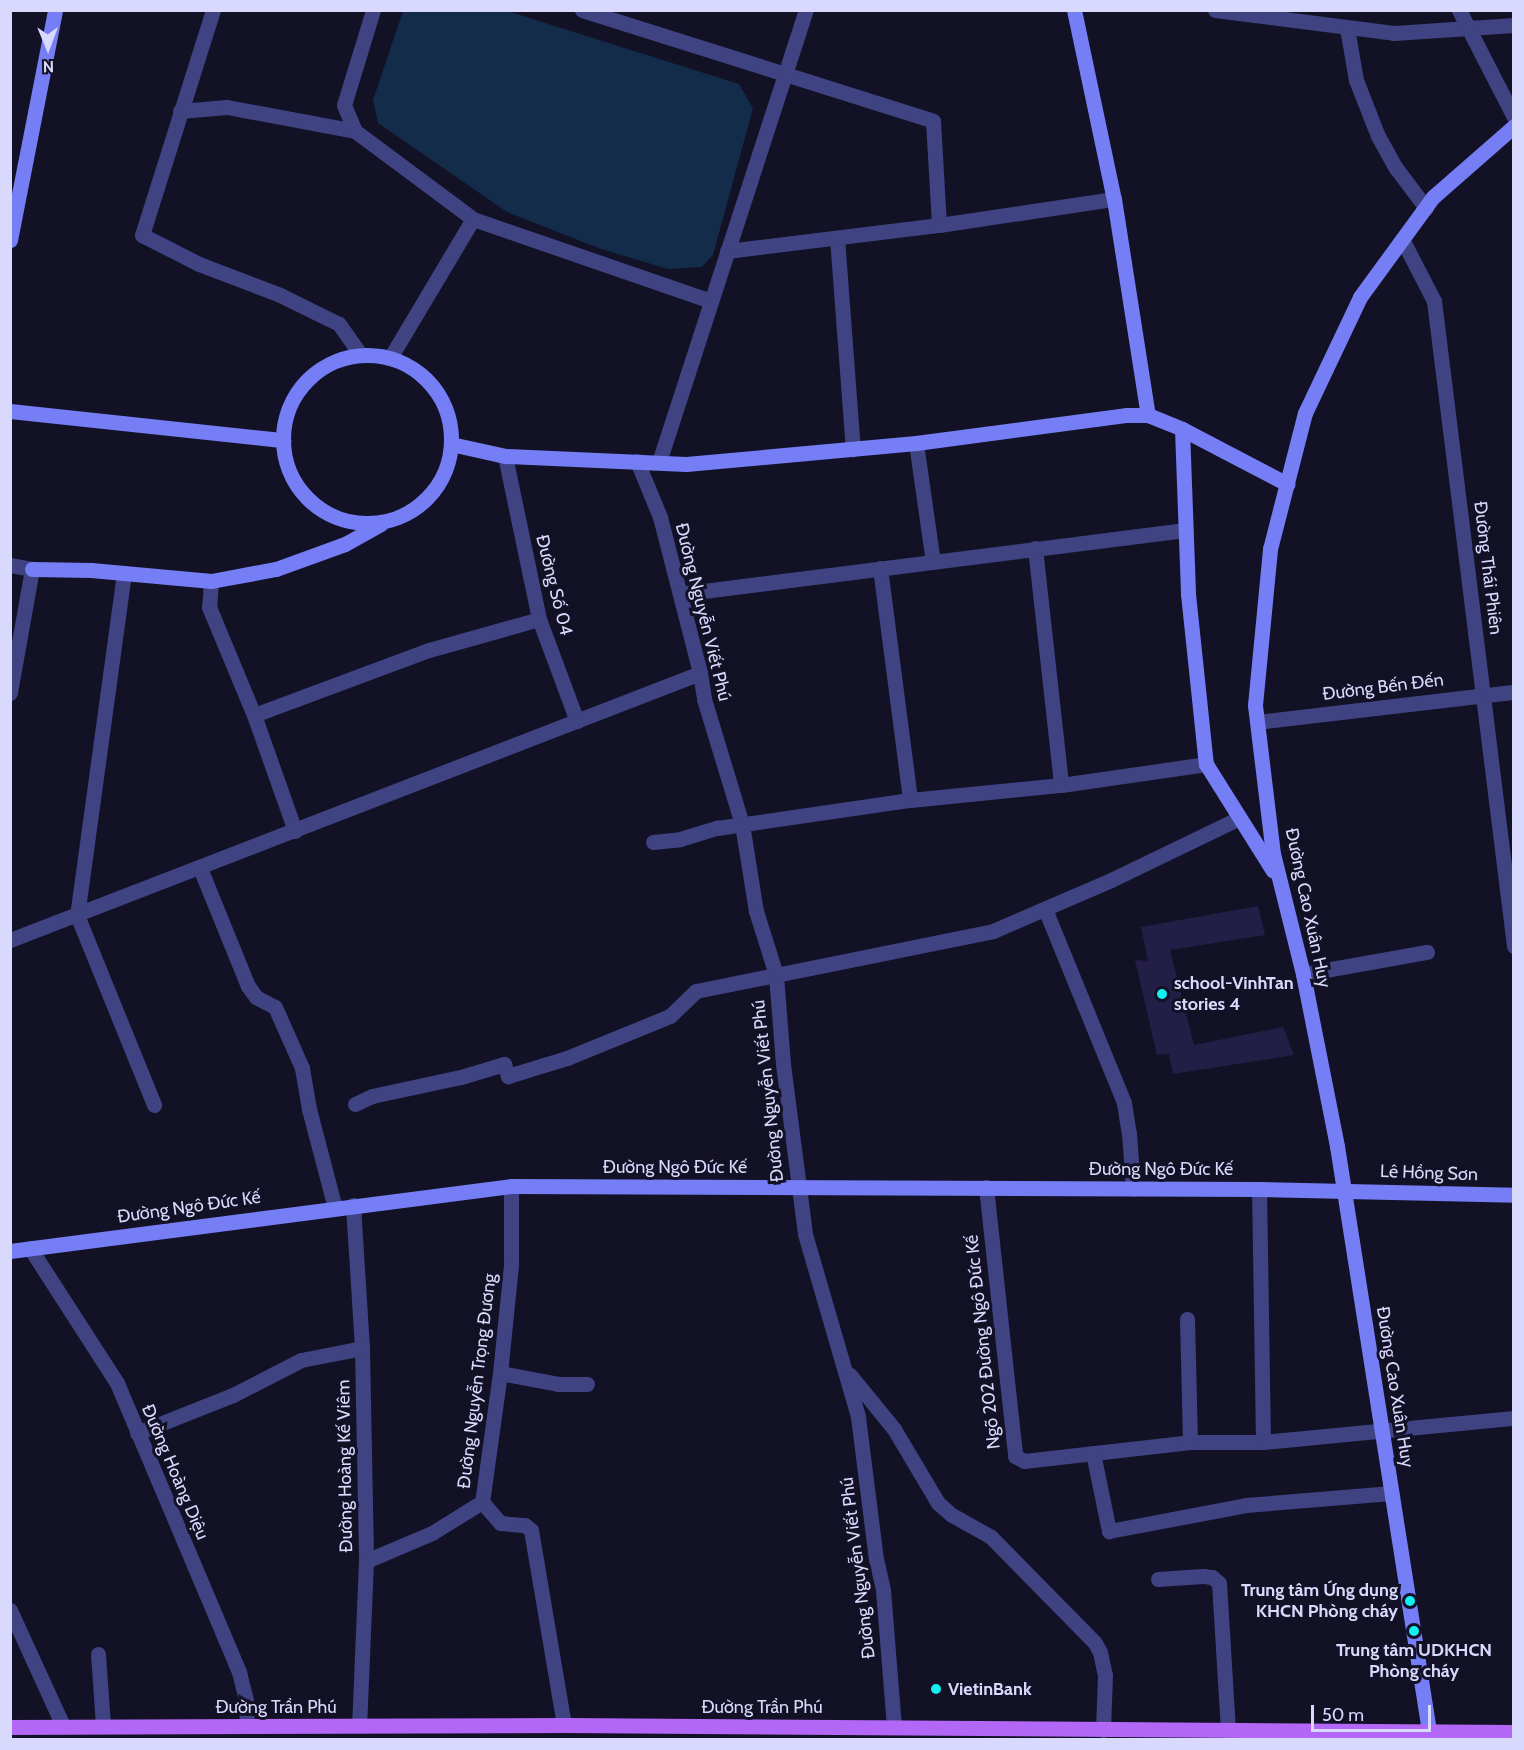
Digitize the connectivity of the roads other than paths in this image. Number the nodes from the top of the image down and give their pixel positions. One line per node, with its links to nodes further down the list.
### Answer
1 (55, 10): 22 (street)
2 (213, 10): 13 (street)
3 (373, 10): 15 (street)
4 (582, 10): 12 (street)
5 (806, 10): 12 (street)
6 (1074, 10): 16 (street)
7 (1215, 10): 10 (street)
8 (1460, 10): 11 (street)
9 (1514, 25): 11 (street)
10 (1347, 28): 11 (street); 17 (street)
11 (1470, 30): 14 (street)
12 (785, 75): 19 (street); 23 (street)
13 (180, 111): 15 (street); 25 (street)
14 (1513, 127): 17 (street, Đường Cao Xuân Huy)
15 (355, 131): 18 (street)
16 (1114, 199): 19 (street); 28 (street)
17 (1426, 208): 21 (street, Đường Cao Xuân Huy)
18 (473, 219): 24 (street); 26 (street)
19 (939, 225): 20 (street)
20 (837, 238): 23 (street); 33 (street)
21 (1402, 239): 37 (street, Đường Cao Xuân Huy); 52 (street, Đường Thái Phiên)
22 (10, 240)
23 (728, 251): 24 (street)
24 (711, 301): 36 (street)
25 (361, 355): 26 (street); 30 (street)
26 (390, 358): 32 (street)
27 (10, 411): 30 (street)
28 (1148, 415): 29 (street); 31 (street)
29 (1182, 429): 37 (street); 39 (street)
30 (283, 440): 38 (street)
31 (916, 443): 33 (street); 41 (street)
32 (451, 444): 34 (street); 38 (street)
33 (853, 449): 36 (street)
34 (505, 456): 35 (street); 48 (street, Đường Số 04)
35 (637, 462): 36 (street); 47 (street, Đường Nguyễn Viết Phú)
36 (659, 462)
37 (1287, 484): 55 (street, Đường Cao Xuân Huy)
38 (387, 521): 46 (street)
39 (1185, 530): 40 (street); 56 (street)
40 (1035, 548): 41 (street); 57 (street)
41 (933, 562): 43 (street)
42 (10, 565): 44 (street)
43 (880, 568): 47 (street); 58 (street)
44 (32, 569): 45 (street); 51 (street)
45 (124, 573): 46 (street); 66 (street)
46 (211, 581): 53 (street)
47 (680, 594): 49 (street, Đường Nguyễn Viết Phú)
48 (539, 619): 53 (street); 54 (street, Đường Số 04)
49 (700, 673): 54 (street); 60 (street, Đường Nguyễn Viết Phú)
50 (1514, 692): 52 (street, Đường Bến Đến)
51 (10, 693)
52 (1485, 694): 55 (street, Đường Bến Đến); 68 (street, Đường Thái Phiên)
53 (254, 715): 61 (street)
54 (576, 721): 61 (street)
55 (1257, 722): 64 (street, Đường Cao Xuân Huy)
56 (1206, 764): 57 (street); 59 (street)
57 (1061, 785): 58 (street)
58 (910, 800): 60 (street)
59 (1239, 818): 64 (street); 65 (street)
60 (742, 824): 62 (street); 71 (street, Đường Nguyễn Viết Phú)
61 (295, 831): 63 (street)
62 (653, 842)
63 (200, 868): 66 (street); 82 (street)
64 (1279, 882): 70 (street, Đường Cao Xuân Huy)
65 (1045, 909): 71 (street); 78 (street)
66 (77, 915): 67 (street); 73 (street)
67 (10, 940)
68 (1514, 946)
69 (1427, 952): 70 (street)
70 (1303, 974): 79 (street, Đường Cao Xuân Huy)
71 (776, 975): 72 (street); 75 (street, Đường Nguyễn Viết Phú)
72 (356, 1104)
73 (154, 1105)
74 (511, 1186): 75 (street, Đường Ngô Đức Kế); 81 (street, Đường Ngô Đức Kế); 88 (street, Đường Nguyễn Trọng Đương)
75 (798, 1186): 76 (street, Đường Ngô Đức Kế); 87 (street, Đường Nguyễn Viết Phú)
76 (986, 1188): 78 (street, Đường Ngô Đức Kế); 95 (street, Ngõ 202 Đường Ngô Đức Kế)
77 (1259, 1189): 78 (street, Đường Ngô Đức Kế); 79 (street, Đường Ngô Đức Kế); 94 (street)
78 (1133, 1190)
79 (1344, 1190): 80 (street, Lê Hồng Sơn); 91 (street, Đường Cao Xuân Huy)
80 (1514, 1195)
81 (353, 1205): 82 (street, Đường Ngô Đức Kế); 86 (street, Đường Hoàng Kế Viêm)
82 (335, 1208): 83 (street, Đường Ngô Đức Kế)
83 (30, 1248): 84 (street, Đường Ngô Đức Kế); 92 (street, Đường Hoàng Diệu)
84 (10, 1251)
85 (1187, 1319): 93 (street)
86 (362, 1348): 92 (street); 98 (street, Đường Hoàng Kế Viêm)
87 (845, 1369): 107 (street); 112 (street, Đường Nguyễn Viết Phú)
88 (500, 1373): 89 (street); 97 (street, Đường Nguyễn Trọng Đương)
89 (587, 1384)
90 (1514, 1418): 91 (street, Ngõ 202 Đường Ngô Đức Kế)
91 (1382, 1433): 94 (street, Ngõ 202 Đường Ngô Đức Kế); 96 (street, Đường Cao Xuân Huy)
92 (137, 1434): 104 (street, Đường Hoàng Diệu)
93 (1190, 1442): 94 (street, Ngõ 202 Đường Ngô Đức Kế); 95 (street, Ngõ 202 Đường Ngô Đức Kế)
94 (1263, 1442)
95 (1093, 1453): 96 (street)
96 (1392, 1493): 113 (street, Đường Cao Xuân Huy)
97 (482, 1502): 98 (street); 109 (street, Đường Nguyễn Trọng Đương)
98 (366, 1561): 105 (street, Đường Hoàng Kế Viêm)
99 (1158, 1580): 108 (street)
100 (10, 1610): 102 (street)
101 (98, 1654): 103 (street)
102 (63, 1726): 103 (main road, Đường Trần Phú); 106 (main road, Đường Trần Phú)
103 (103, 1726): 104 (main road, Đường Trần Phú)
104 (247, 1726): 111 (main road, Đường Trần Phú)
105 (359, 1726): 109 (main road, Đường Trần Phú); 111 (main road, Đường Trần Phú)
106 (10, 1727)
107 (1103, 1730): 108 (main road, Đường Trần Phú); 112 (main road, Đường Trần Phú)
108 (1228, 1731): 113 (main road, Đường Trần Phú)
109 (564, 1732): 112 (main road, Đường Trần Phú)
110 (1514, 1732): 113 (main road, Đường Trần Phú)
111 (310, 1733)
112 (894, 1733)
113 (1429, 1735)

